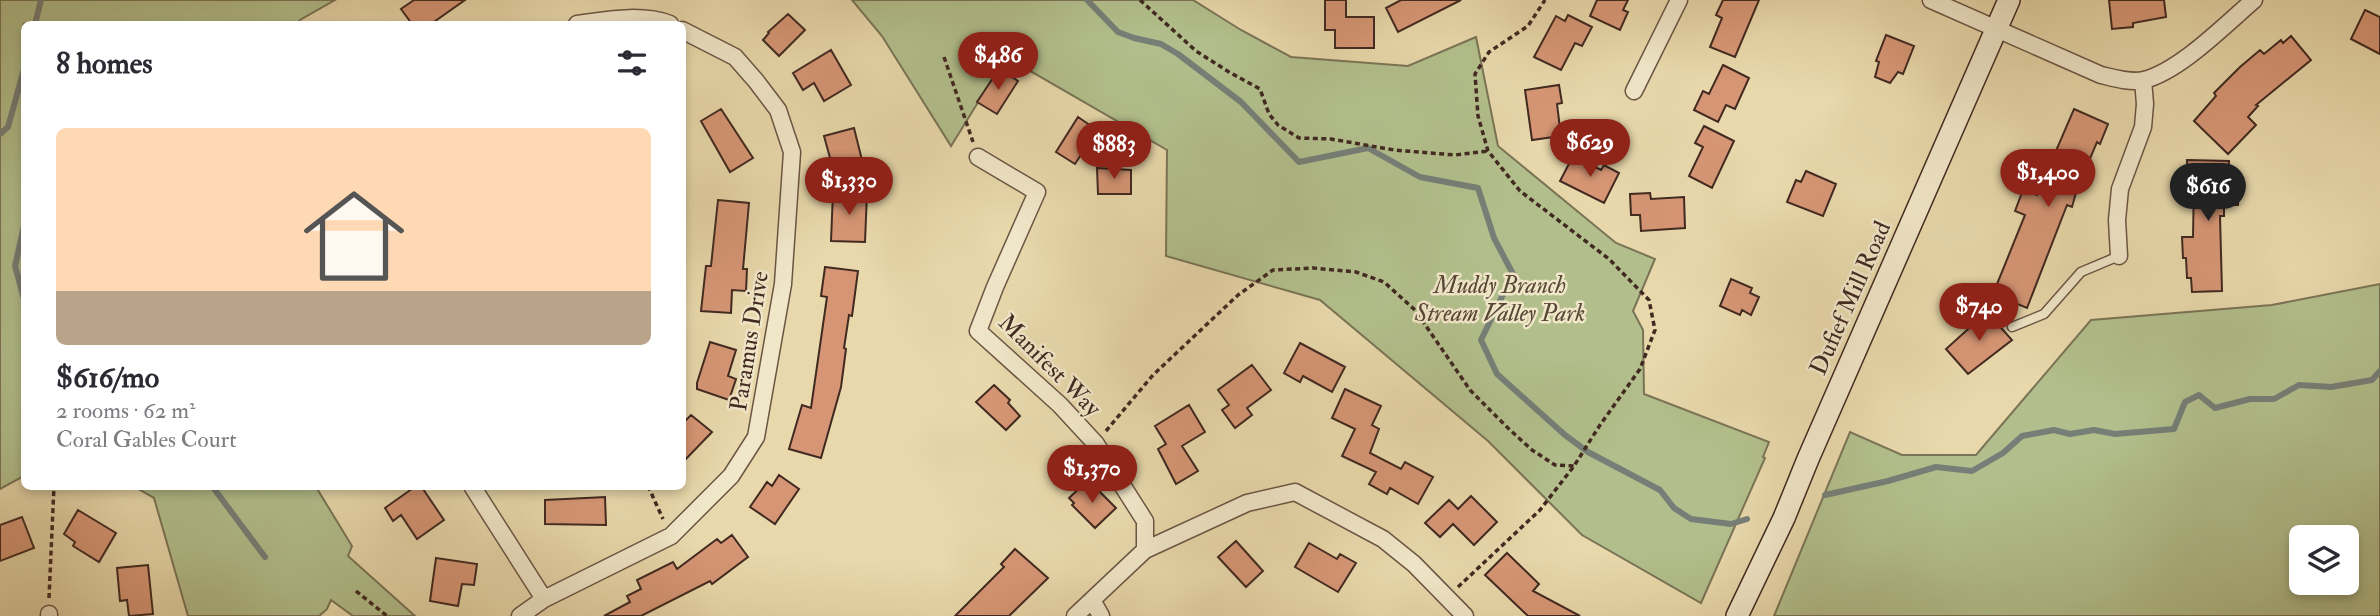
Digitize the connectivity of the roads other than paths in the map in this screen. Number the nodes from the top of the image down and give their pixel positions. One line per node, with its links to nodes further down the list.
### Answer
1 (1679, 0): 10 (street)
2 (1931, 0): 7 (street)
3 (2008, 0): 7 (main road, Dufief Mill Road)
4 (2254, 0): 9 (street)
5 (600, 21): 6 (street)
6 (660, 21)
7 (1995, 30): 9 (street); 22 (main road, Dufief Mill Road)
8 (686, 32): 16 (street, Paramus Drive)
9 (2143, 80): 12 (street)
10 (1634, 92)
11 (978, 157): 15 (street, Manifest Way)
12 (2119, 256): 13 (lane)
13 (2012, 327)
14 (475, 490): 16 (street)
15 (1144, 550): 17 (street); 21 (street)
16 (544, 599): 18 (street, Paramus Drive)
17 (1092, 600): 19 (street); 20 (street)
18 (520, 616)
19 (1075, 616)
20 (1101, 616)
21 (1464, 616)
22 (1737, 616)

